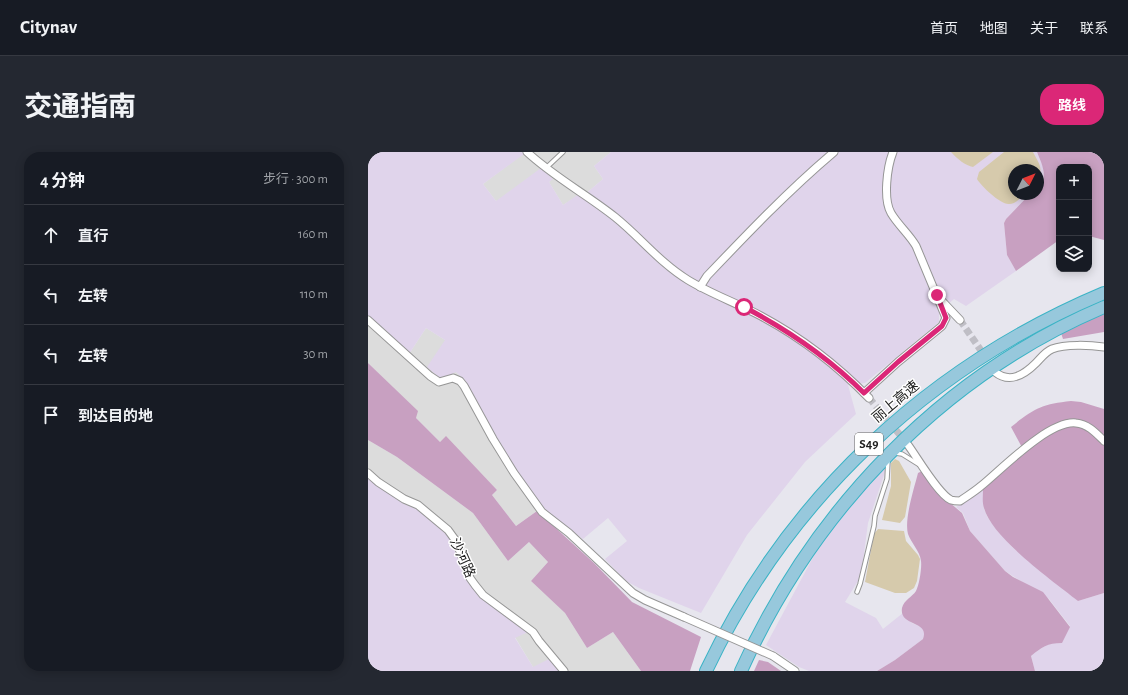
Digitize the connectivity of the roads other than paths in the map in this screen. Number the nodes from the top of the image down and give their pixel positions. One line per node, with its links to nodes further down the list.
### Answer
1 (527, 152): 5 (street)
2 (562, 152): 5 (lane)
3 (834, 152): 6 (street)
4 (893, 152): 8 (street)
5 (546, 169): 6 (street)
6 (700, 287): 8 (street)
7 (1104, 293): 20 (highway, 丽上高速 / S49)
8 (937, 295): 11 (street)
9 (1104, 307): 21 (highway, S49)
10 (368, 320): 22 (street, bridge)
11 (960, 320)
12 (1104, 347): 13 (street)
13 (995, 372)
14 (1104, 441): 16 (street)
15 (908, 445): 16 (street)
16 (921, 464): 18 (lane)
17 (368, 473): 19 (street, 沙河路)
18 (857, 592)
19 (564, 671)
20 (706, 671)
21 (741, 671)
22 (795, 671)

